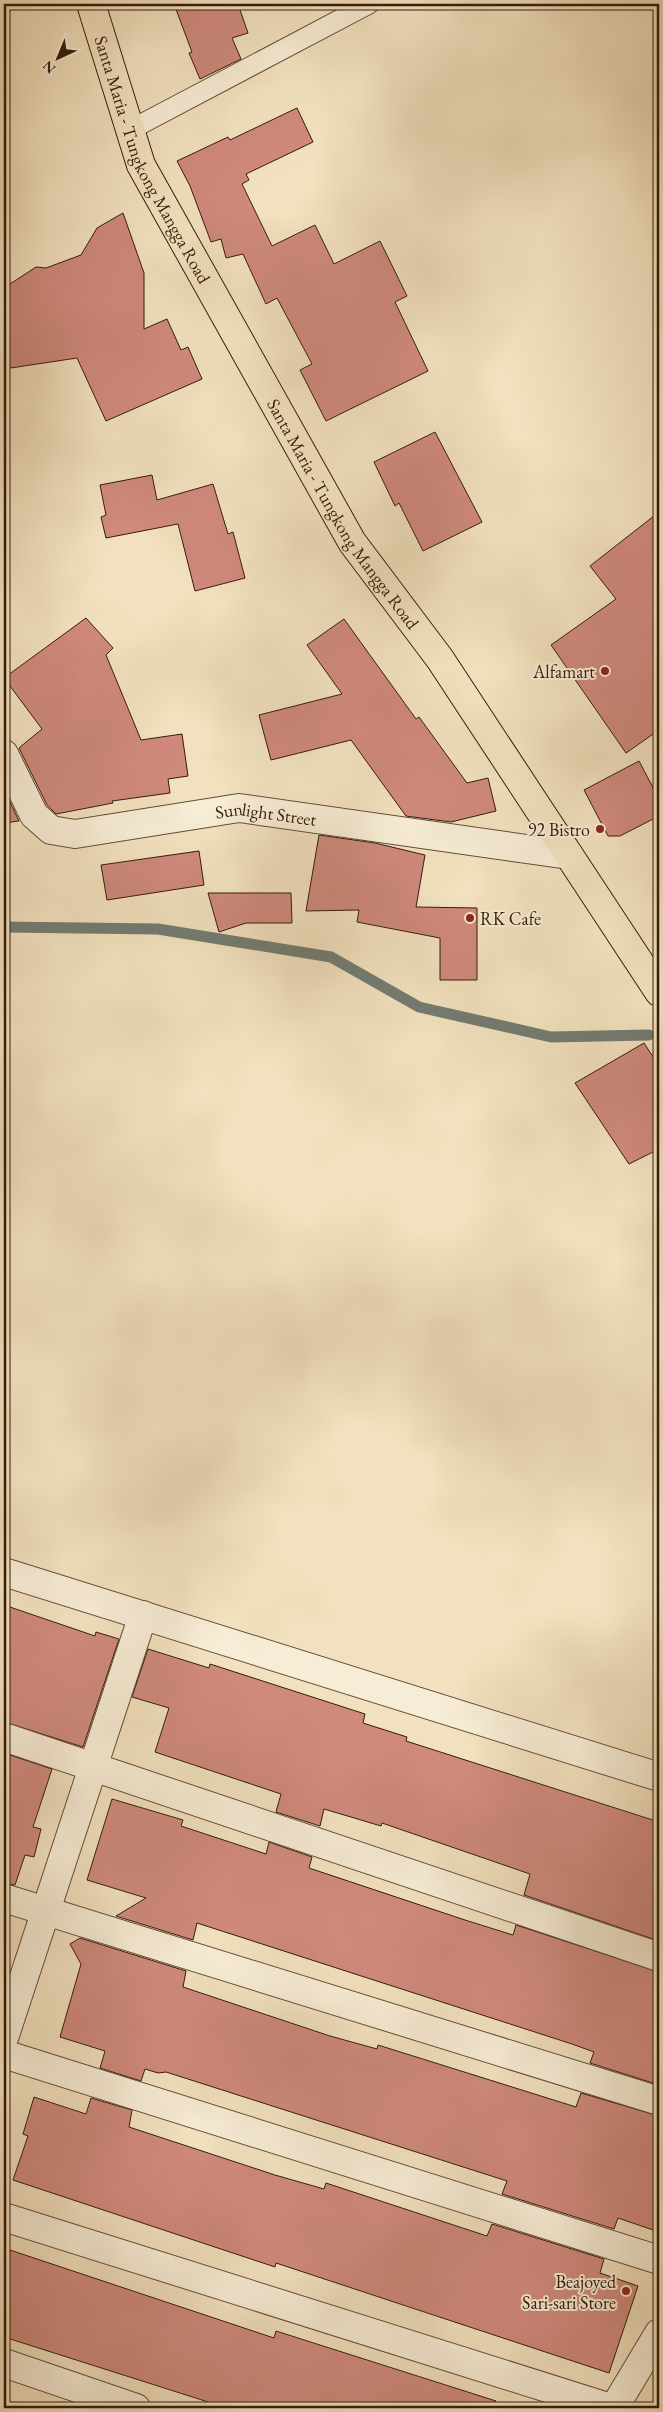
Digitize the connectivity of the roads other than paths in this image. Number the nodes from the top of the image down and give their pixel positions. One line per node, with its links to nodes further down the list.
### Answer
1 (91, 4): 3 (main road, Santa Maria - Tungkong Mangga Road)
2 (369, 4): 3 (lane)
3 (130, 130): 5 (main road, Santa Maria - Tungkong Mangga Road)
4 (4, 754): 5 (street, Sunlight Street)
5 (569, 855): 6 (main road, Santa Maria - Tungkong Mangga Road)
6 (659, 992)
7 (4, 1572): 8 (street)
8 (143, 1615): 10 (street); 11 (street)
9 (4, 1737): 10 (street)
10 (94, 1766): 13 (street); 14 (street)
11 (659, 1778)
12 (4, 1898): 13 (street)
13 (46, 1911): 15 (street); 17 (street)
14 (659, 1957)
15 (4, 2038)
16 (4, 2054): 19 (street)
17 (659, 2101)
18 (4, 2217): 23 (street)
19 (659, 2260)
20 (659, 2333): 23 (street)
21 (4, 2363): 22 (street)
22 (136, 2408)
23 (612, 2408)

